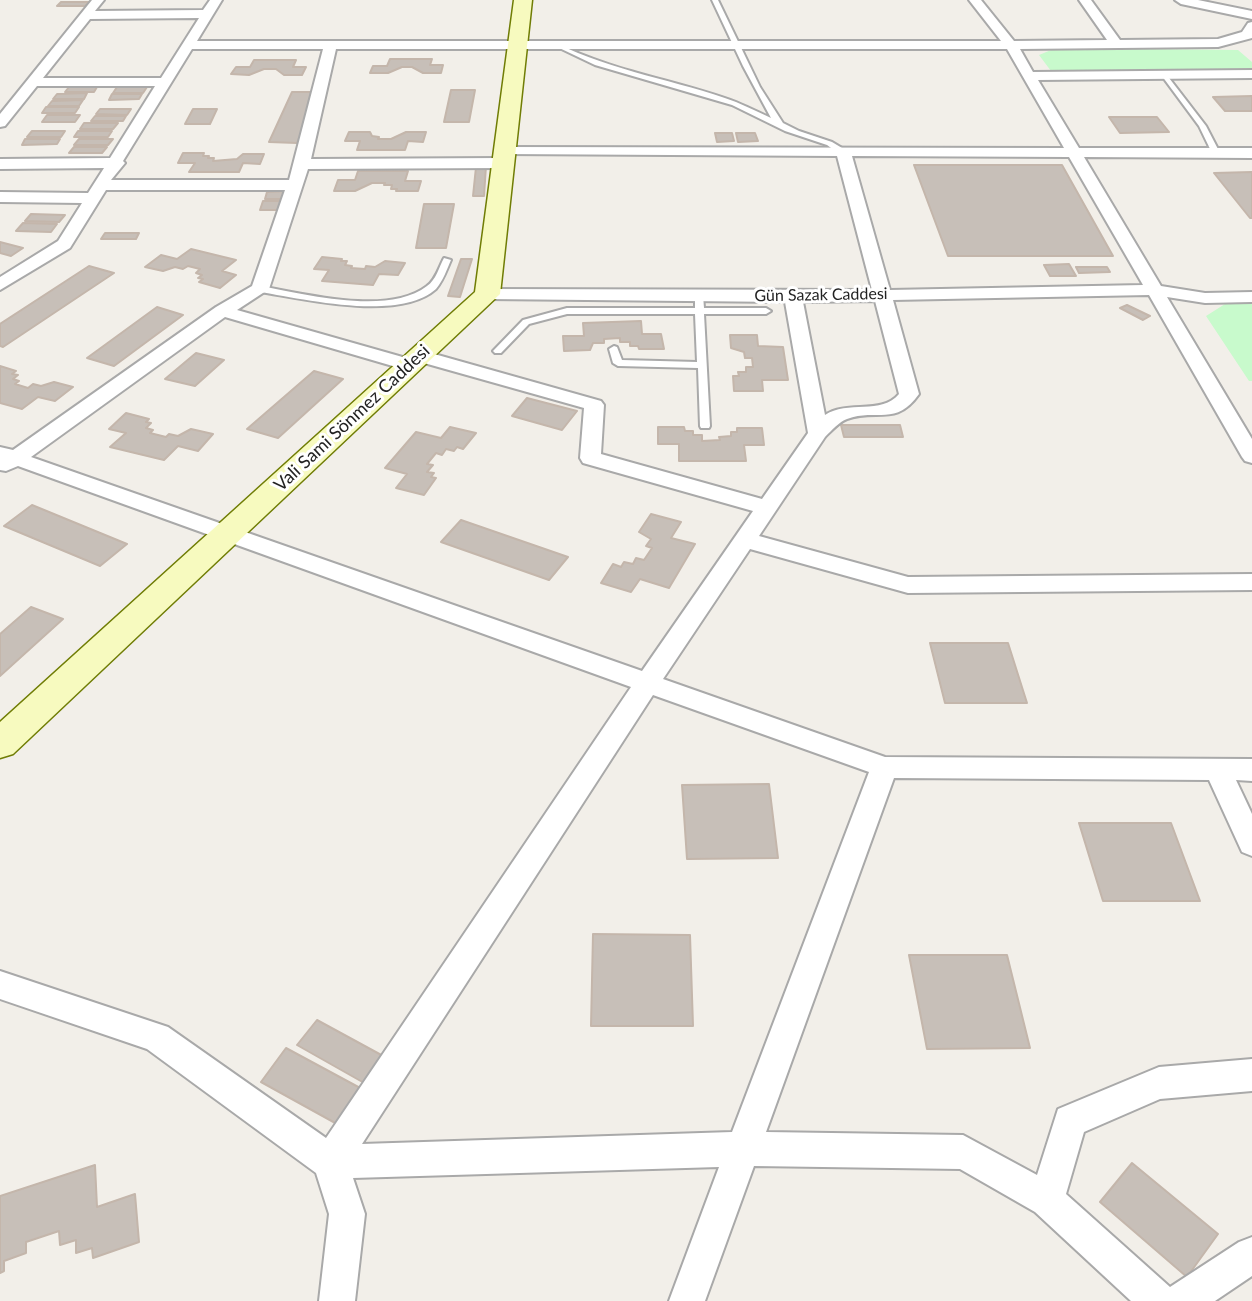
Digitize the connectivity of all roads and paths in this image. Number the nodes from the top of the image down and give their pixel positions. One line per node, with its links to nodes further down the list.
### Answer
1 (98, 0): 9 (street)
2 (216, 0): 8 (street)
3 (523, 0): 13 (main road)
4 (715, 0): 17 (lane)
5 (975, 0): 18 (street)
6 (1085, 0): 15 (street)
7 (1181, 0): 10 (street)
8 (207, 14): 9 (street); 12 (street)
9 (86, 15): 22 (street)
10 (1252, 15)
11 (1250, 34): 15 (street)
12 (188, 44): 16 (street); 23 (street)
13 (516, 44): 14 (street); 16 (street); 30 (main road)
14 (554, 44): 17 (street); 25 (lane)
15 (1116, 44): 18 (street)
16 (330, 45): 33 (street)
17 (735, 45): 18 (street); 25 (lane)
18 (1011, 45): 21 (street)
19 (1252, 74): 20 (street)
20 (1164, 75): 21 (street); 28 (lane)
21 (1029, 76): 27 (street)
22 (33, 82): 23 (street); 24 (street)
23 (165, 82): 31 (street)
24 (0, 123)
25 (778, 124): 26 (lane)
26 (844, 153): 27 (street); 30 (street); 43 (street)
27 (1074, 153): 28 (street); 41 (street)
28 (1216, 153): 29 (street)
29 (1252, 153)
30 (503, 156): 33 (street); 42 (main road)
31 (117, 163): 32 (street); 35 (street)
32 (0, 164)
33 (302, 164): 34 (street)
34 (293, 185): 35 (street); 40 (street)
35 (99, 192): 36 (street); 39 (street)
36 (0, 197)
37 (447, 260): 40 (lane)
38 (1252, 283): 41 (street, Gün Sazak Caddesi)
39 (0, 285)
40 (260, 289): 47 (street)
41 (1155, 290): 43 (street, Gün Sazak Caddesi); 45 (street, Gün Sazak Caddesi); 55 (street)
42 (487, 294): 46 (street, Gün Sazak Caddesi); 51 (main road, Vali Sami Sönmez Caddesi)
43 (881, 295): 44 (street, Gün Sazak Caddesi); 54 (street)
44 (793, 297): 46 (street, Gün Sazak Caddesi); 54 (street)
45 (1252, 297)
46 (700, 304): 48 (lane); 50 (lane); 52 (lane)
47 (222, 311): 51 (street); 56 (street)
48 (766, 311)
49 (614, 349): 52 (lane)
50 (498, 351)
51 (415, 360): 57 (street); 58 (main road, Vali Sami Sönmez Caddesi)
52 (703, 365): 53 (lane)
53 (705, 426)
54 (818, 433): 57 (street)
55 (1252, 457)
56 (5, 460): 58 (street)
57 (767, 508): 59 (street)
58 (229, 533): 61 (street); 62 (main road, Vali Sami Sönmez Caddesi)
59 (745, 540): 60 (street); 61 (street)
60 (1252, 582)
61 (648, 682): 63 (street); 70 (street)
62 (0, 744)
63 (884, 767): 64 (street); 69 (street)
64 (1218, 770): 65 (street); 66 (street)
65 (1252, 770)
66 (1252, 844)
67 (0, 985): 70 (street)
68 (1252, 1075): 71 (street)
69 (742, 1149): 70 (street); 71 (street); 74 (street)
70 (331, 1162): 73 (street)
71 (1046, 1200): 75 (street)
72 (1252, 1255): 76 (street)
73 (337, 1301)
74 (687, 1301)
75 (1158, 1301)
76 (1182, 1301)

